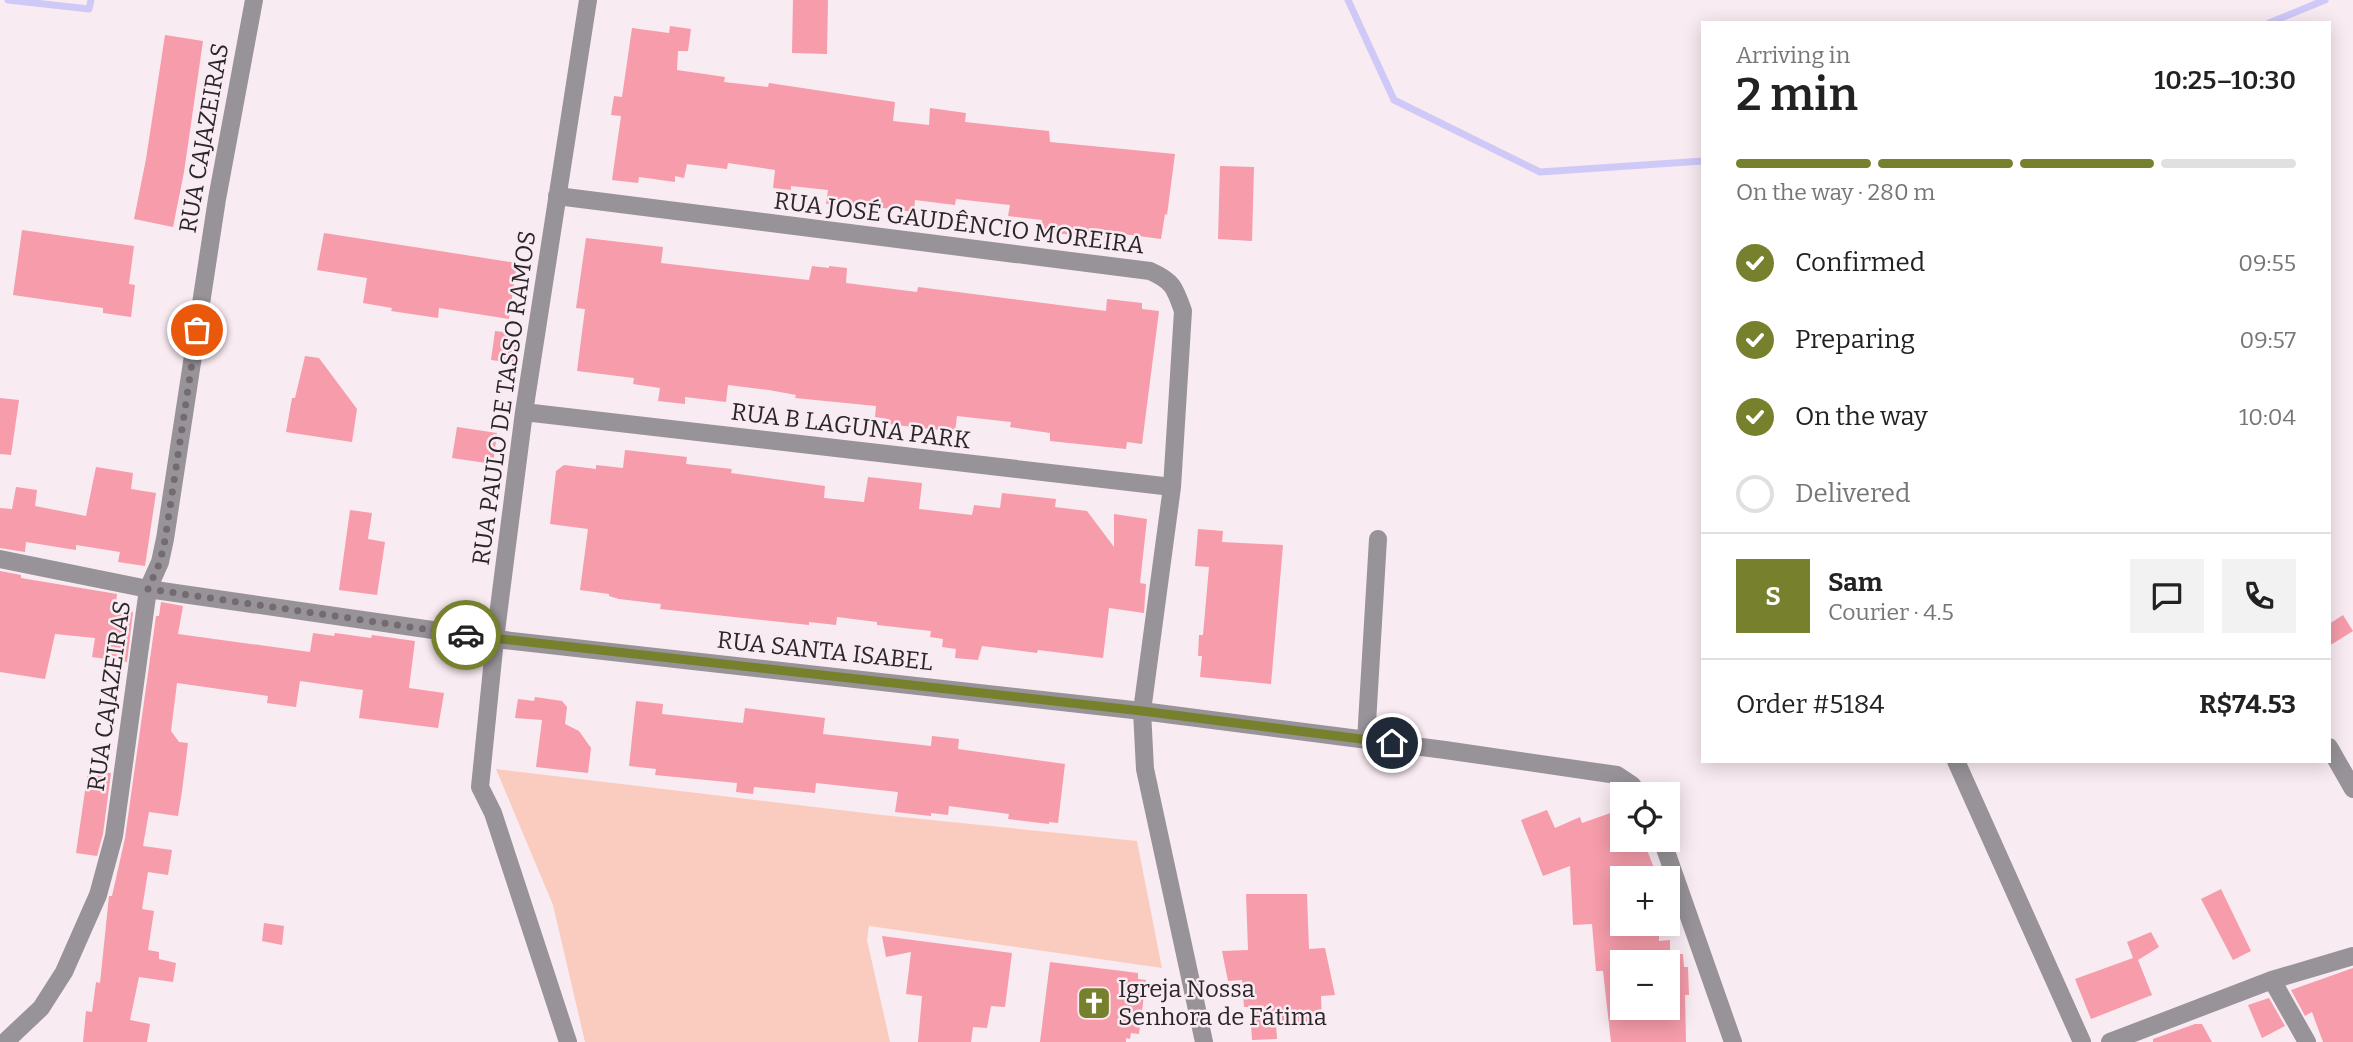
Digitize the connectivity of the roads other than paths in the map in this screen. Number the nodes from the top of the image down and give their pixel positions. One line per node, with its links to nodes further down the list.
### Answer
1 (254, 0): 8 (street, RUA CAJAZEIRAS)
2 (588, 0): 3 (street, RUA PAULO DE TASSO RAMOS)
3 (557, 196): 4 (street, RUA PAULO DE TASSO RAMOS); 5 (street, RUA JOSÉ GAUDÊNCIO MOREIRA)
4 (524, 412): 5 (street, RUA B LAGUNA PARK); 9 (street, RUA PAULO DE TASSO RAMOS)
5 (1172, 487): 10 (street, RUA JOSÉ GAUDÊNCIO MOREIRA)
6 (1378, 539): 11 (street)
7 (0, 559): 8 (street, RUA SANTA ISABEL)
8 (148, 589): 9 (street, RUA SANTA ISABEL); 20 (street, RUA CAJAZEIRAS)
9 (495, 639): 10 (street, RUA SANTA ISABEL); 21 (street, RUA PAULO DE TASSO RAMOS)
10 (1142, 711): 11 (street, RUA SANTA ISABEL); 22 (street, RUA JOSÉ GAUDÊNCIO MOREIRA)
11 (1366, 740): 14 (street, RUA SANTA ISABEL)
12 (2331, 750): 15 (street)
13 (1957, 763): 24 (street)
14 (1628, 782)
15 (2353, 789)
16 (1666, 852): 23 (street)
17 (2353, 956): 18 (street)
18 (2272, 980): 19 (street); 26 (street)
19 (2141, 1037): 25 (street)
20 (5, 1042)
21 (568, 1042)
22 (1204, 1042)
23 (1733, 1042)
24 (2082, 1042)
25 (2110, 1042)
26 (2307, 1042)

